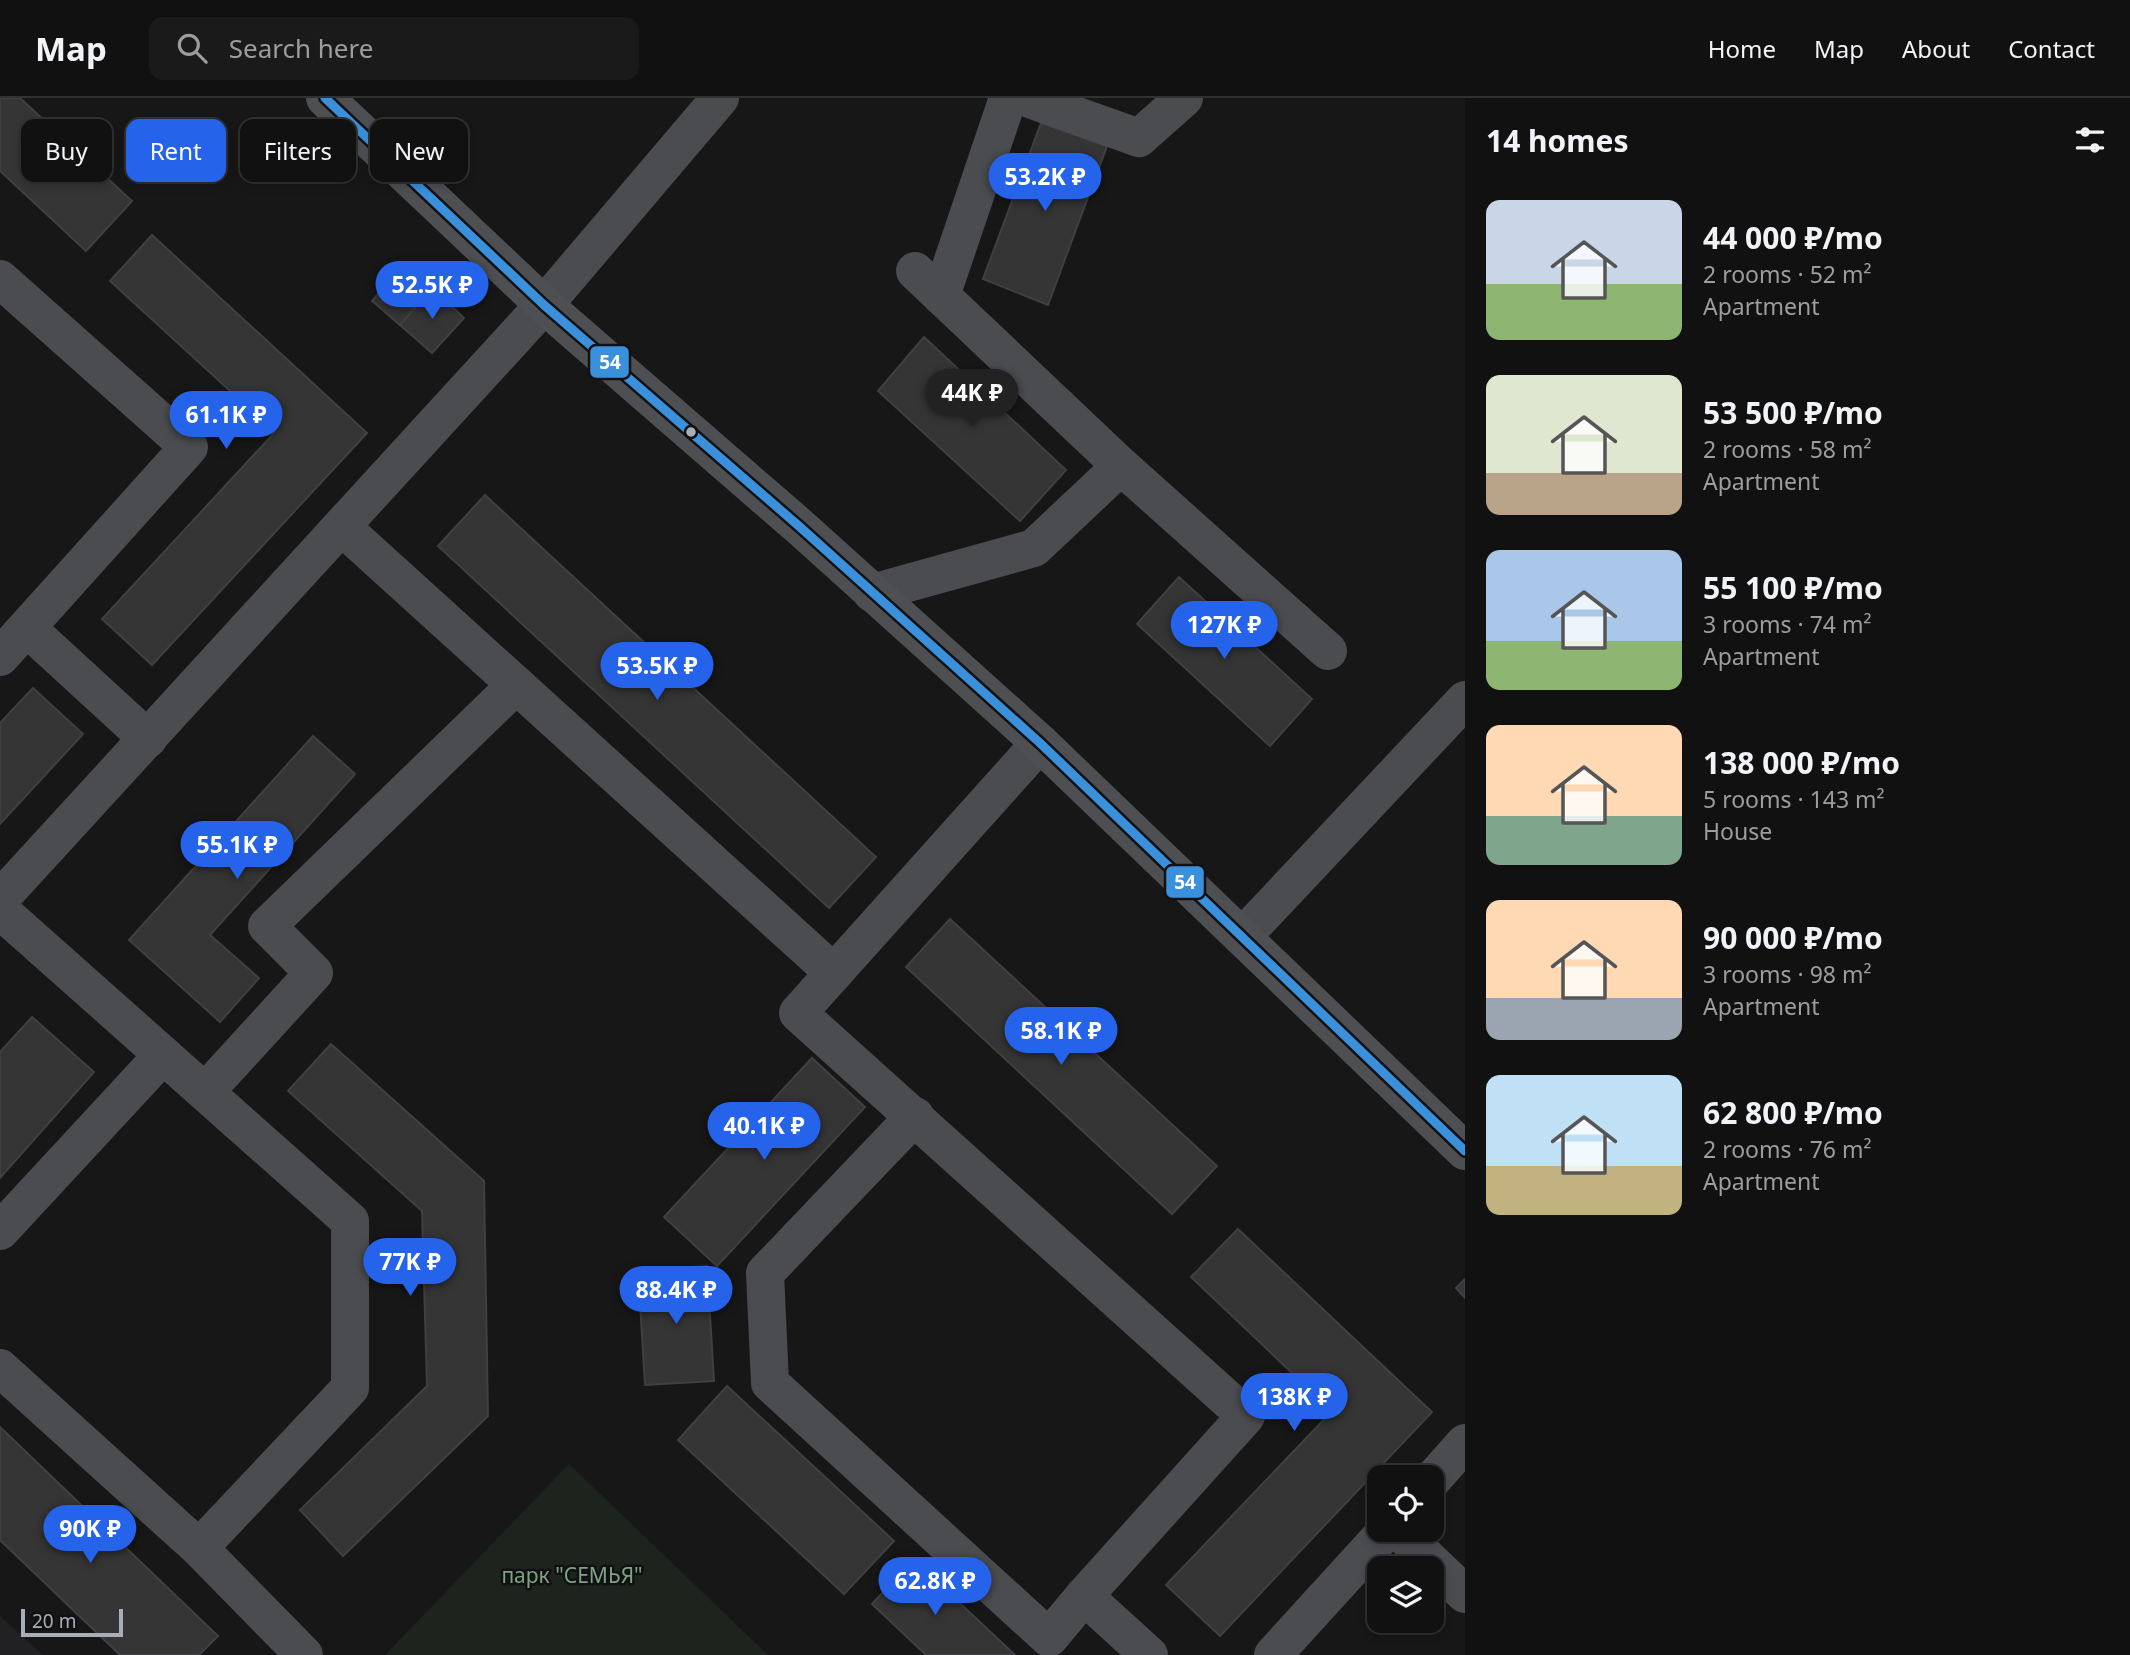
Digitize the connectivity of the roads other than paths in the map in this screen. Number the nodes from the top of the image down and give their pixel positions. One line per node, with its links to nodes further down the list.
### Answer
1 (325, 98): 7 (main road)
2 (720, 98): 7 (street)
3 (1008, 98): 8 (street)
4 (1027, 98): 5 (street)
5 (1184, 98)
6 (0, 279): 11 (street)
7 (544, 305): 9 (street); 10 (main road)
8 (1121, 466): 10 (street); 12 (street)
9 (342, 527): 14 (street); 16 (street)
10 (872, 593): 17 (main road)
11 (27, 628): 13 (street); 16 (street)
12 (1328, 651)
13 (0, 657)
14 (516, 685): 21 (street); 23 (street)
15 (1465, 700): 20 (street)
16 (148, 739): 18 (street)
17 (1040, 743): 20 (main road); 21 (street)
18 (0, 899)
19 (0, 910): 22 (street)
20 (1241, 937): 25 (main road)
21 (834, 973): 24 (street)
22 (163, 1055): 23 (street); 26 (street)
23 (205, 1092): 32 (street)
24 (915, 1116): 34 (street); 34 (street)
25 (1465, 1152)
26 (0, 1231)
27 (0, 1368): 32 (street)
28 (1465, 1443): 29 (street)
29 (1444, 1467)
30 (1376, 1542): 37 (street)
31 (1411, 1542): 33 (street)
32 (198, 1548): 35 (street)
33 (1465, 1594)
34 (1084, 1597): 36 (street)
35 (304, 1655)
36 (1149, 1655)
37 (1273, 1655)

